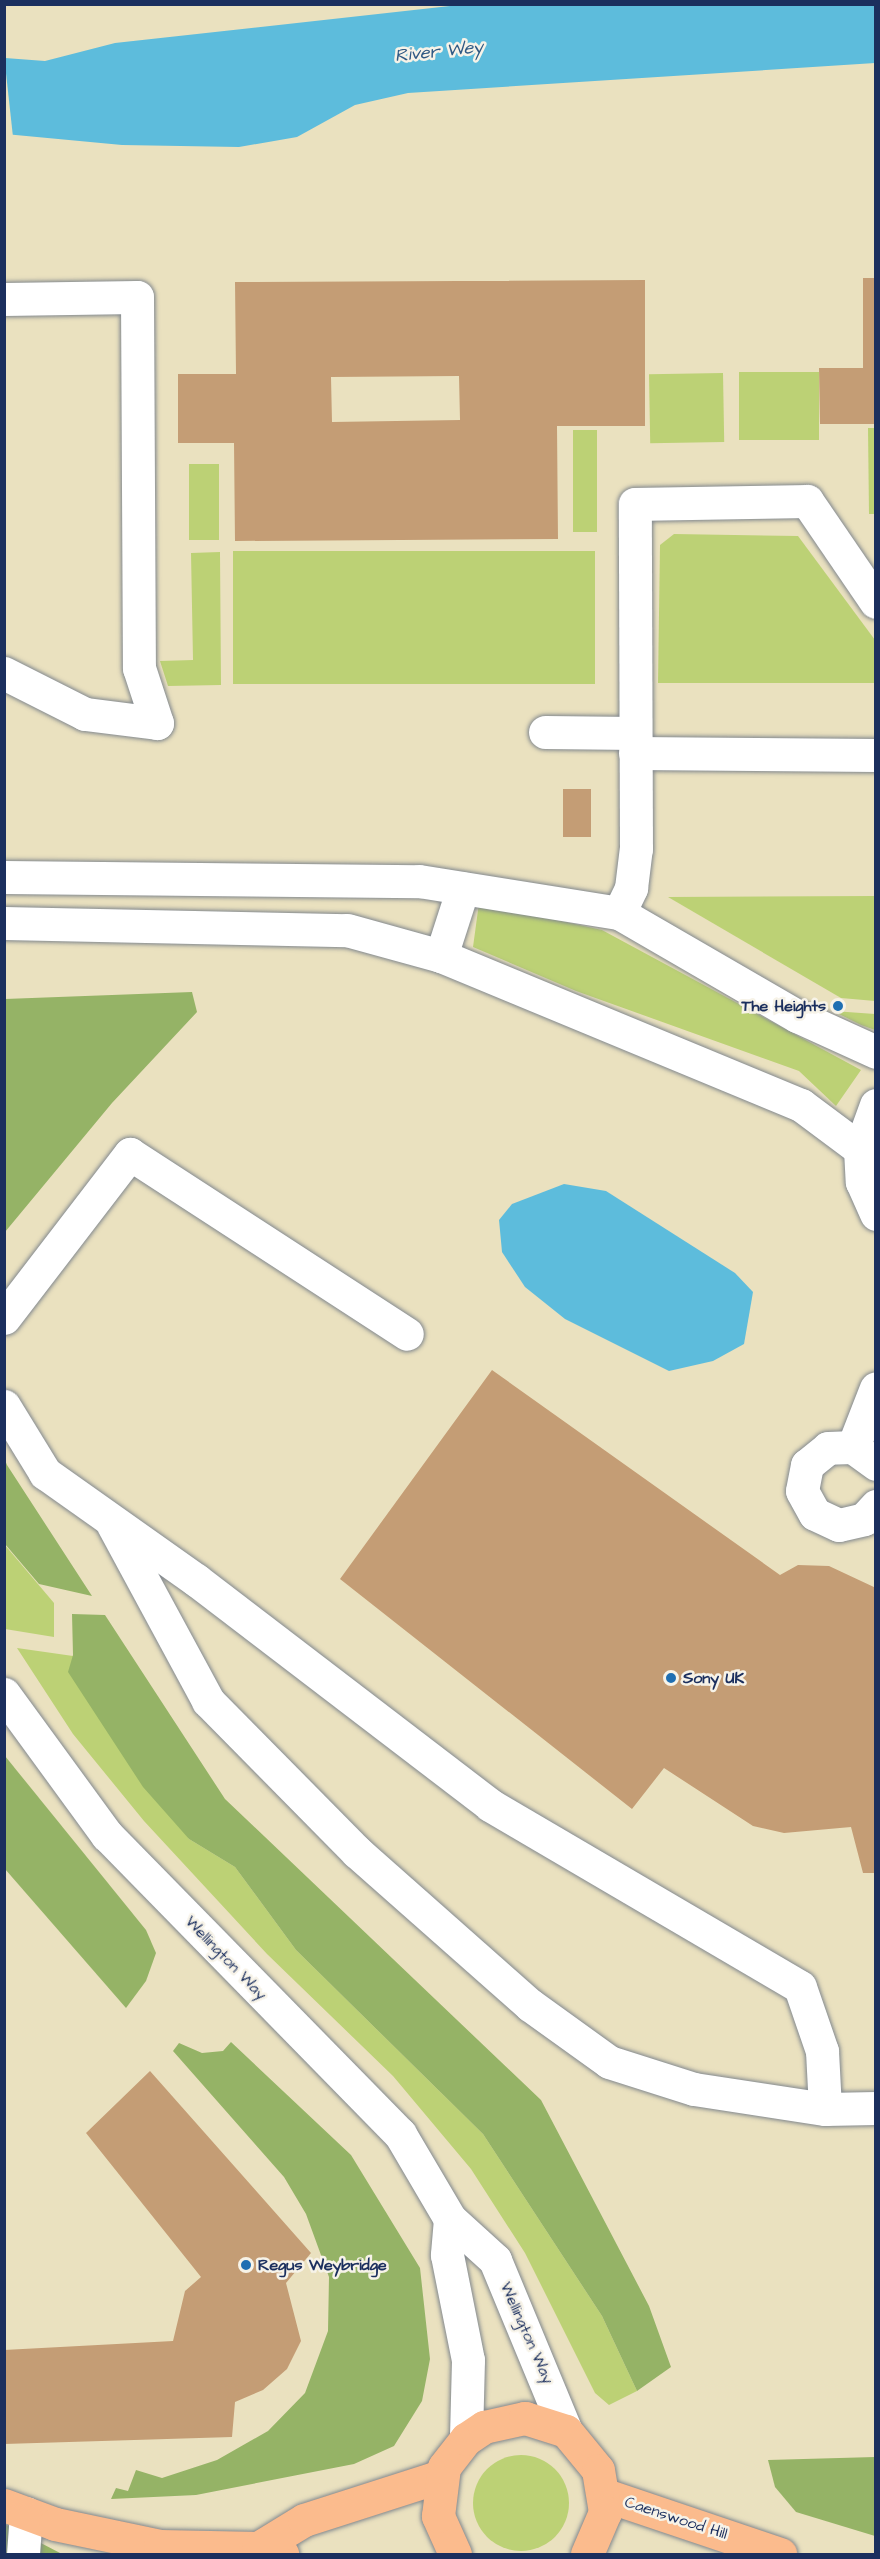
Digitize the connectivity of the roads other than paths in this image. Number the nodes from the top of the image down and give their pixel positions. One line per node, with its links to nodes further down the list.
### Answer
1 (4, 299): 3 (street)
2 (876, 602): 5 (street)
3 (4, 673)
4 (545, 732): 5 (street)
5 (635, 743): 6 (street); 9 (street)
6 (876, 755)
7 (4, 877): 8 (street)
8 (463, 888): 9 (street); 11 (street)
9 (619, 913): 12 (street)
10 (4, 923): 11 (street)
11 (441, 956): 14 (street)
12 (876, 1052)
13 (876, 1105): 14 (street)
14 (860, 1149): 15 (street)
15 (876, 1214)
16 (4, 1318): 17 (street)
17 (407, 1334)
18 (876, 1388): 20 (street)
19 (4, 1406): 22 (street)
20 (864, 1456): 21 (street)
21 (876, 1506)
22 (110, 1519): 25 (street); 25 (street)
23 (4, 1694): 26 (street, Wellington Way)
24 (876, 2108): 25 (street)
25 (825, 2109)
26 (450, 2219): 27 (street, Wellington Way); 28 (street)
27 (566, 2431): 28 (main road); 30 (main road)
28 (466, 2439): 29 (main road)
29 (441, 2476): 32 (main road); 34 (main road)
30 (605, 2494): 35 (main road); 36 (main road, Caenswood Hill)
31 (15, 2509): 32 (main road); 33 (street)
32 (270, 2551)
33 (23, 2554)
34 (455, 2554)
35 (587, 2554)
36 (780, 2554)

